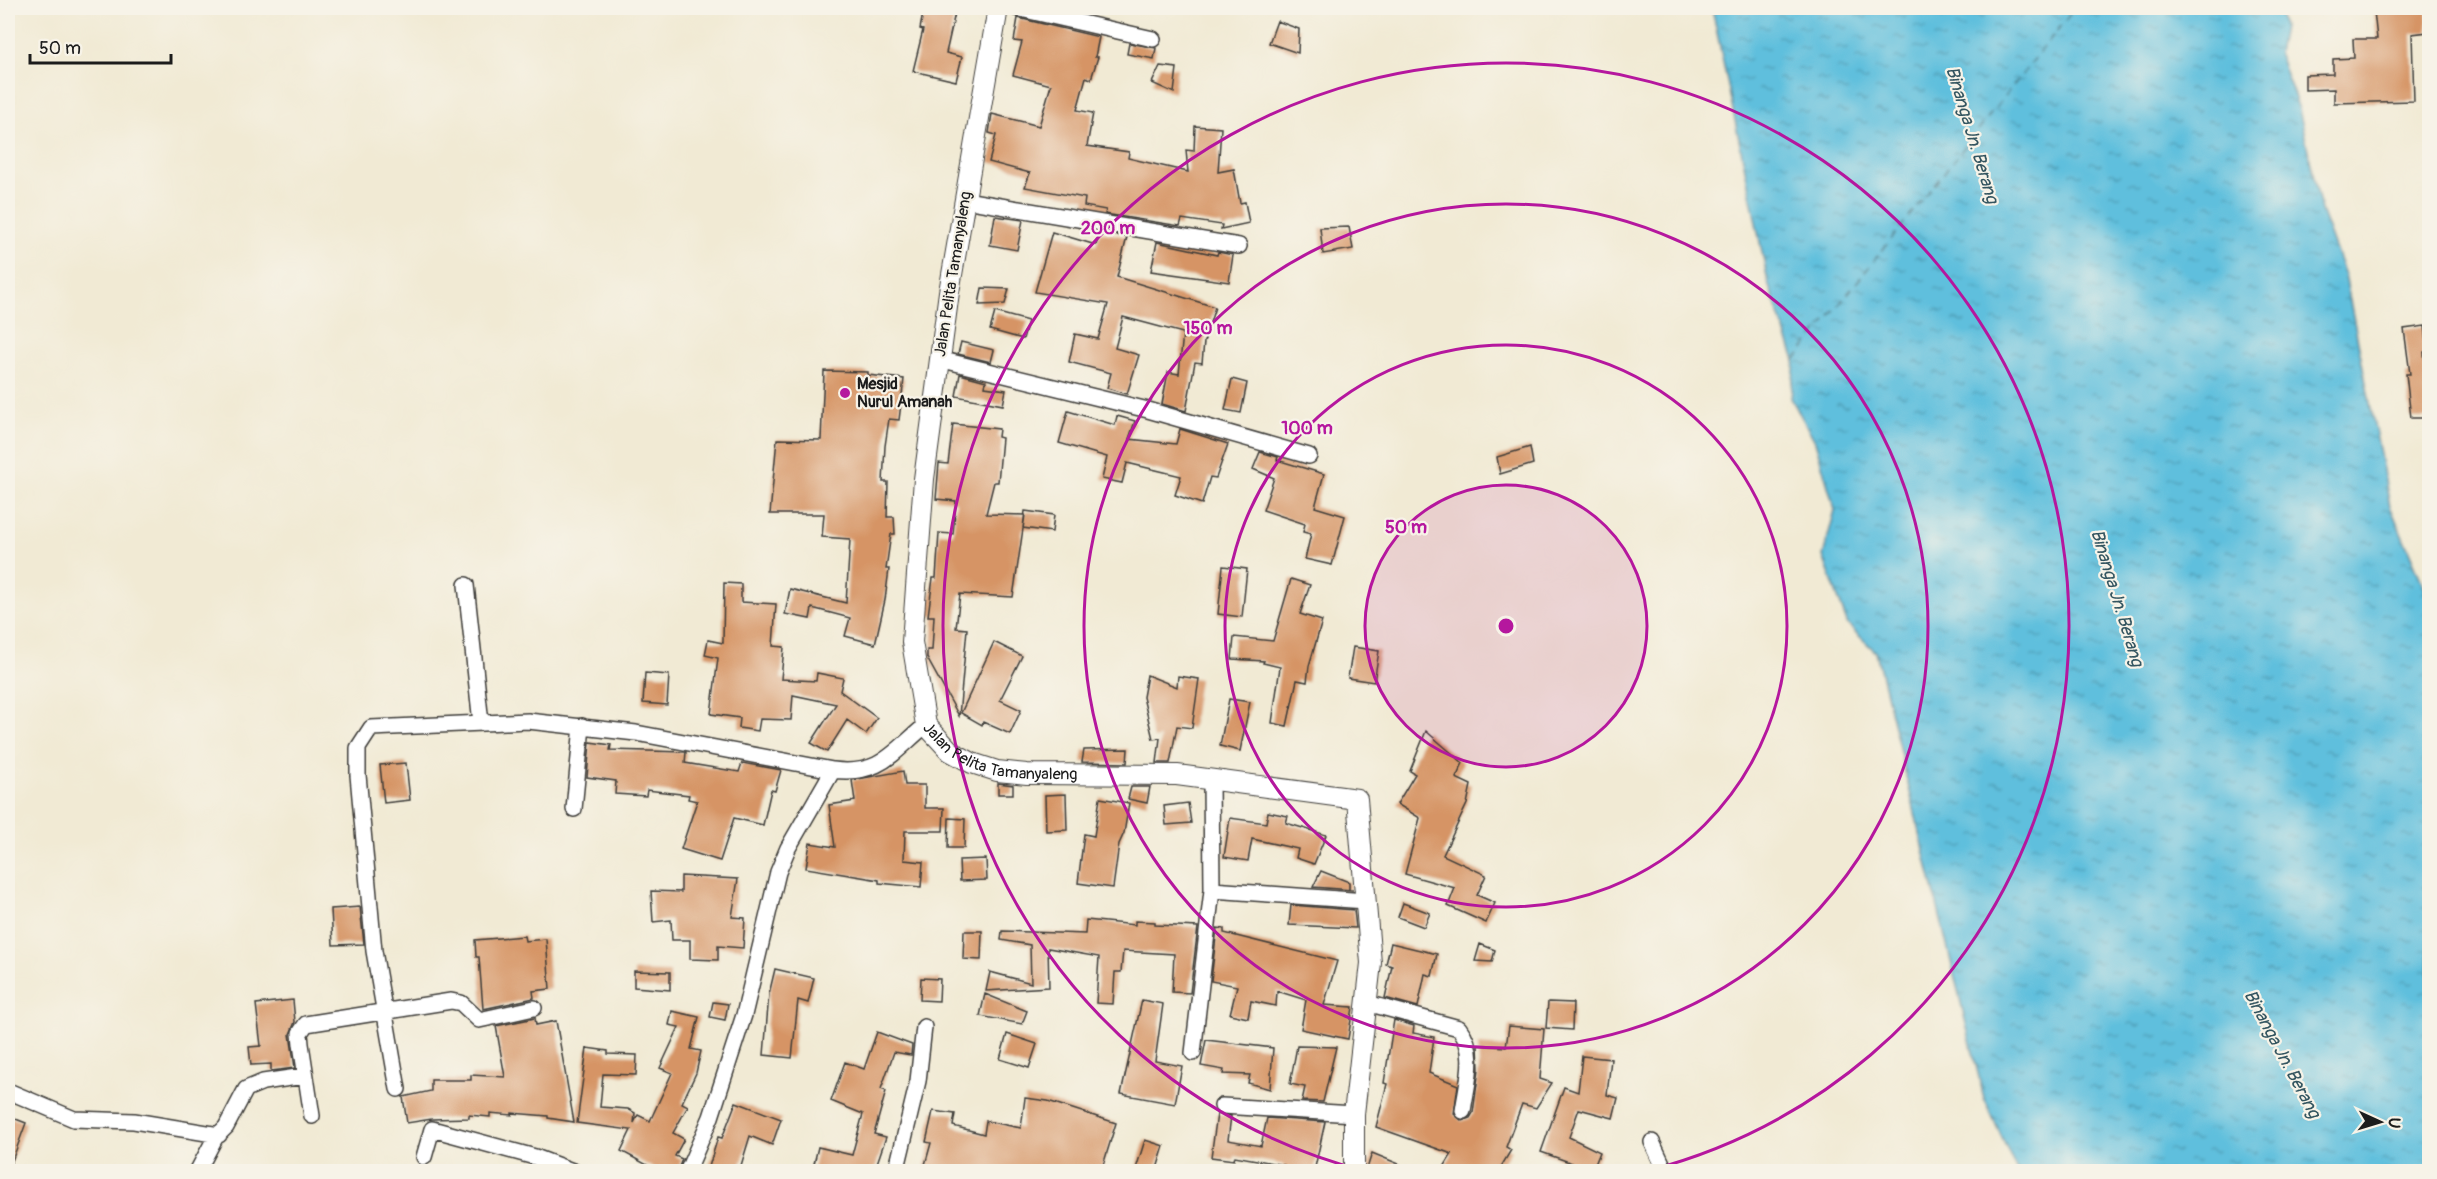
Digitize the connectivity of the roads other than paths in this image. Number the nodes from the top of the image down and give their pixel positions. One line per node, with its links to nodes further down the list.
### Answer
1 (998, 8): 4 (street, Jalan Pelita Tamanyaleng)
2 (1016, 8): 3 (street)
3 (1153, 39)
4 (965, 200): 5 (street); 6 (street, Jalan Pelita Tamanyaleng)
5 (1239, 246)
6 (939, 359): 7 (street); 11 (street, Jalan Pelita Tamanyaleng)
7 (1310, 456)
8 (466, 585): 9 (street)
9 (481, 723): 10 (street); 19 (street)
10 (582, 726): 12 (street); 14 (street)
11 (926, 726): 12 (street); 13 (street, Jalan Pelita Tamanyaleng)
12 (833, 770): 34 (street)
13 (1211, 780): 15 (street); 16 (street, Jalan Pelita Tamanyaleng)
14 (574, 809)
15 (1212, 890): 16 (street); 21 (street)
16 (1366, 901): 17 (street, Jalan Pelita Tamanyaleng)
17 (1367, 1004): 26 (street); 27 (street, Jalan Pelita Tamanyaleng)
18 (534, 1008): 19 (street)
19 (384, 1012): 22 (street); 23 (street)
20 (924, 1027): 35 (street)
21 (1193, 1053)
22 (304, 1076): 28 (street); 29 (street)
23 (398, 1089)
24 (8, 1091): 29 (street)
25 (1222, 1106): 27 (street)
26 (1463, 1111)
27 (1354, 1114): 36 (street, Jalan Pelita Tamanyaleng)
28 (312, 1116)
29 (219, 1134): 32 (street)
30 (1652, 1142): 37 (street)
31 (424, 1157): 33 (street)
32 (197, 1172)
33 (575, 1172)
34 (687, 1172)
35 (896, 1172)
36 (1354, 1172)
37 (1666, 1172)

